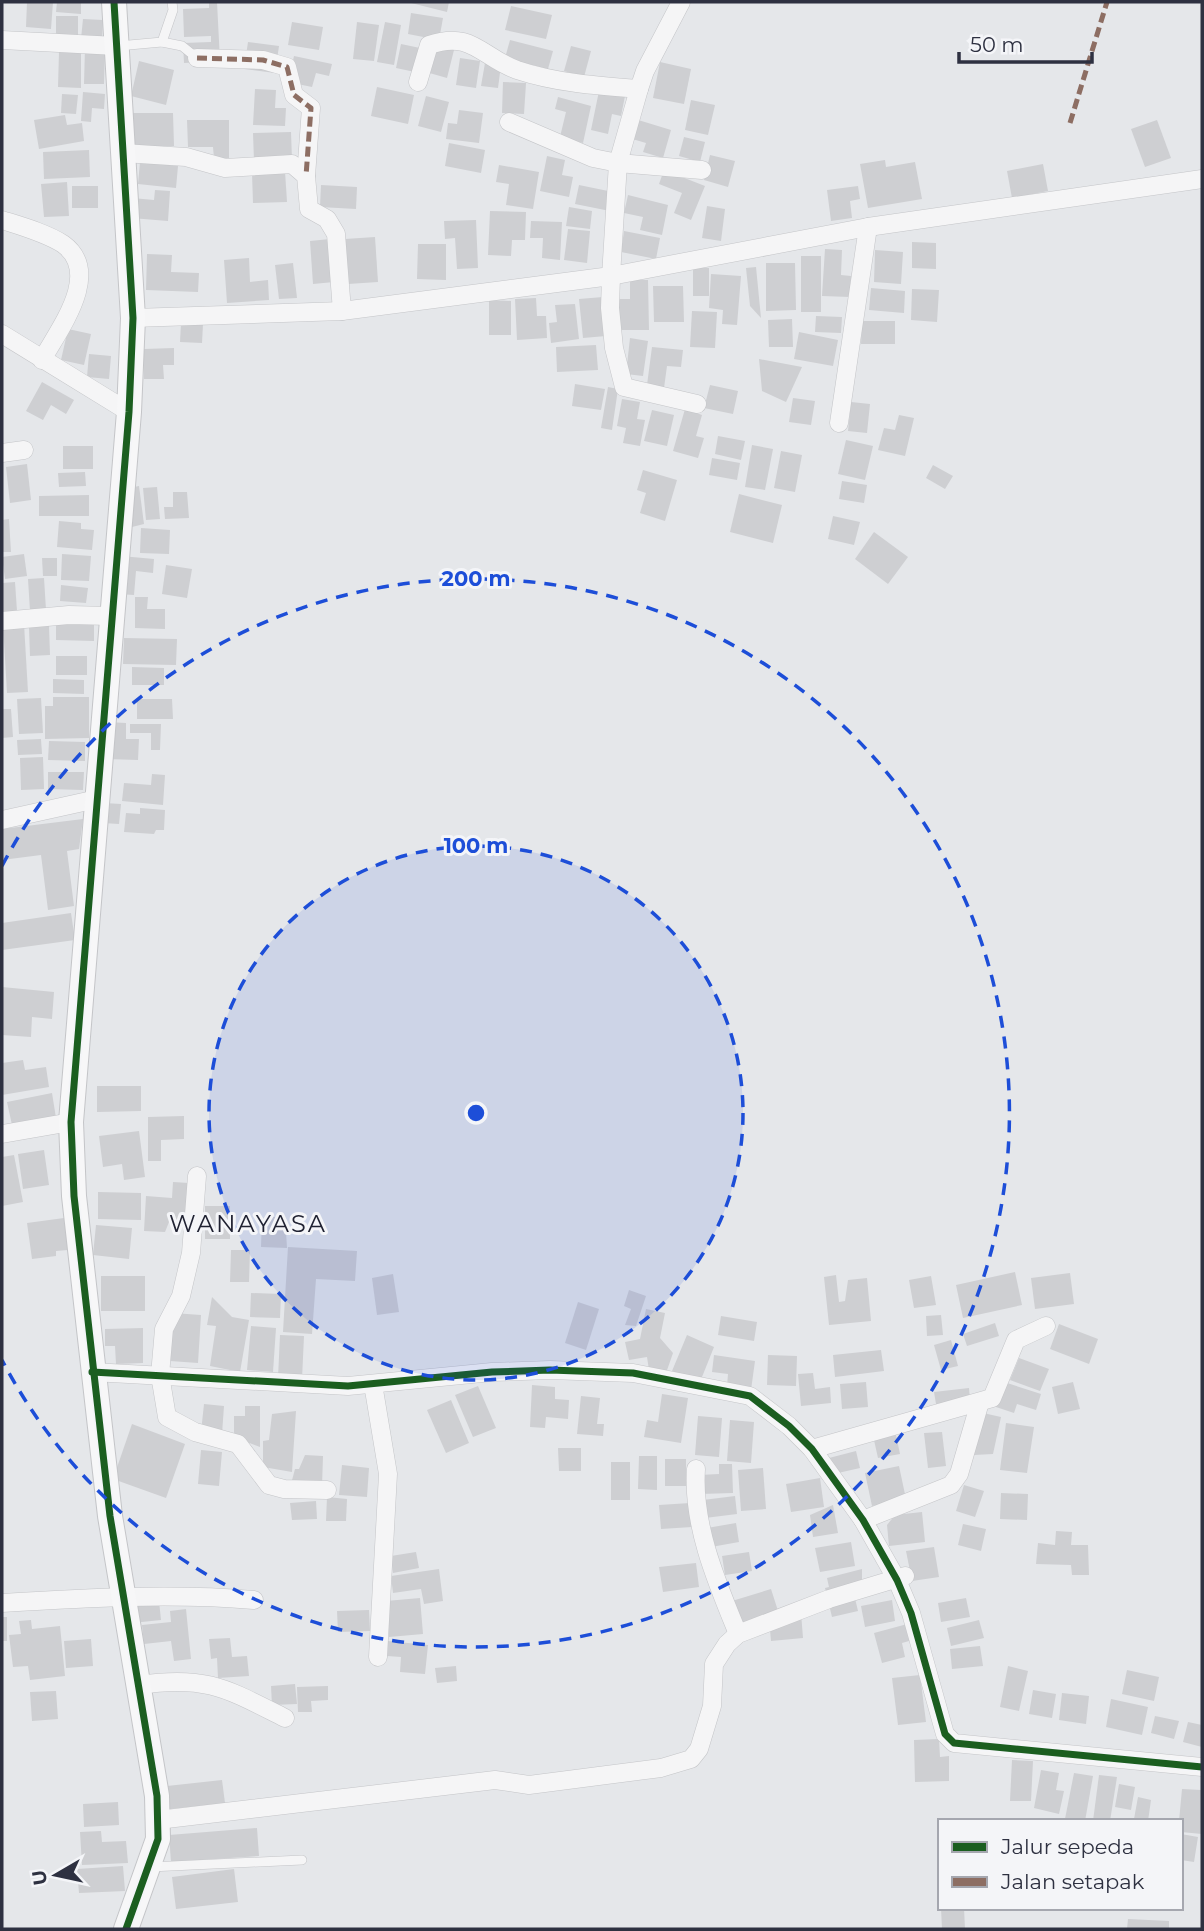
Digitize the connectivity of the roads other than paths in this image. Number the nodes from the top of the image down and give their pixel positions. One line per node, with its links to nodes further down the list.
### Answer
1 (114, 2): 6 (street)
2 (172, 2): 5 (lane)
3 (681, 2): 9 (street)
4 (2, 40): 6 (street)
5 (162, 42): 6 (lane); 7 (lane)
6 (116, 46): 11 (street)
7 (197, 58): 14 (street)
8 (418, 82): 9 (street)
9 (639, 89): 12 (street)
10 (509, 122): 12 (street)
11 (123, 153): 14 (street); 20 (street)
12 (618, 163): 13 (street); 18 (street)
13 (702, 170)
14 (306, 176): 19 (street)
15 (1202, 179): 17 (street)
16 (2, 219): 22 (street)
17 (868, 227): 18 (street); 25 (street)
18 (611, 276): 19 (street); 23 (street)
19 (342, 311): 20 (street)
20 (133, 318): 24 (street)
21 (2, 334): 22 (street)
22 (42, 360): 24 (street)
23 (697, 404)
24 (129, 412): 28 (street)
25 (839, 423)
26 (24, 450): 27 (street)
27 (2, 453)
28 (110, 616): 29 (street); 30 (street)
29 (2, 621)
30 (97, 799): 31 (street); 32 (street)
31 (2, 820)
32 (71, 1122): 33 (street); 36 (street)
33 (2, 1135)
34 (197, 1176): 37 (street)
35 (1045, 1326): 39 (street)
36 (92, 1372): 37 (street); 45 (street)
37 (160, 1375): 38 (street); 42 (street)
38 (373, 1384): 40 (street); 49 (street)
39 (980, 1402): 40 (street); 43 (street)
40 (812, 1449): 43 (street)
41 (696, 1469): 48 (street)
42 (327, 1490)
43 (863, 1520): 44 (street)
44 (902, 1578): 48 (street); 52 (street)
45 (124, 1595): 46 (street); 47 (street); 50 (street)
46 (254, 1600)
47 (2, 1603)
48 (738, 1634): 53 (street)
49 (378, 1657)
50 (139, 1685): 51 (street); 53 (street)
51 (285, 1718)
52 (1202, 1766)
53 (158, 1820): 55 (street)
54 (302, 1860): 55 (lane)
55 (149, 1867): 56 (street)
56 (126, 1929)

